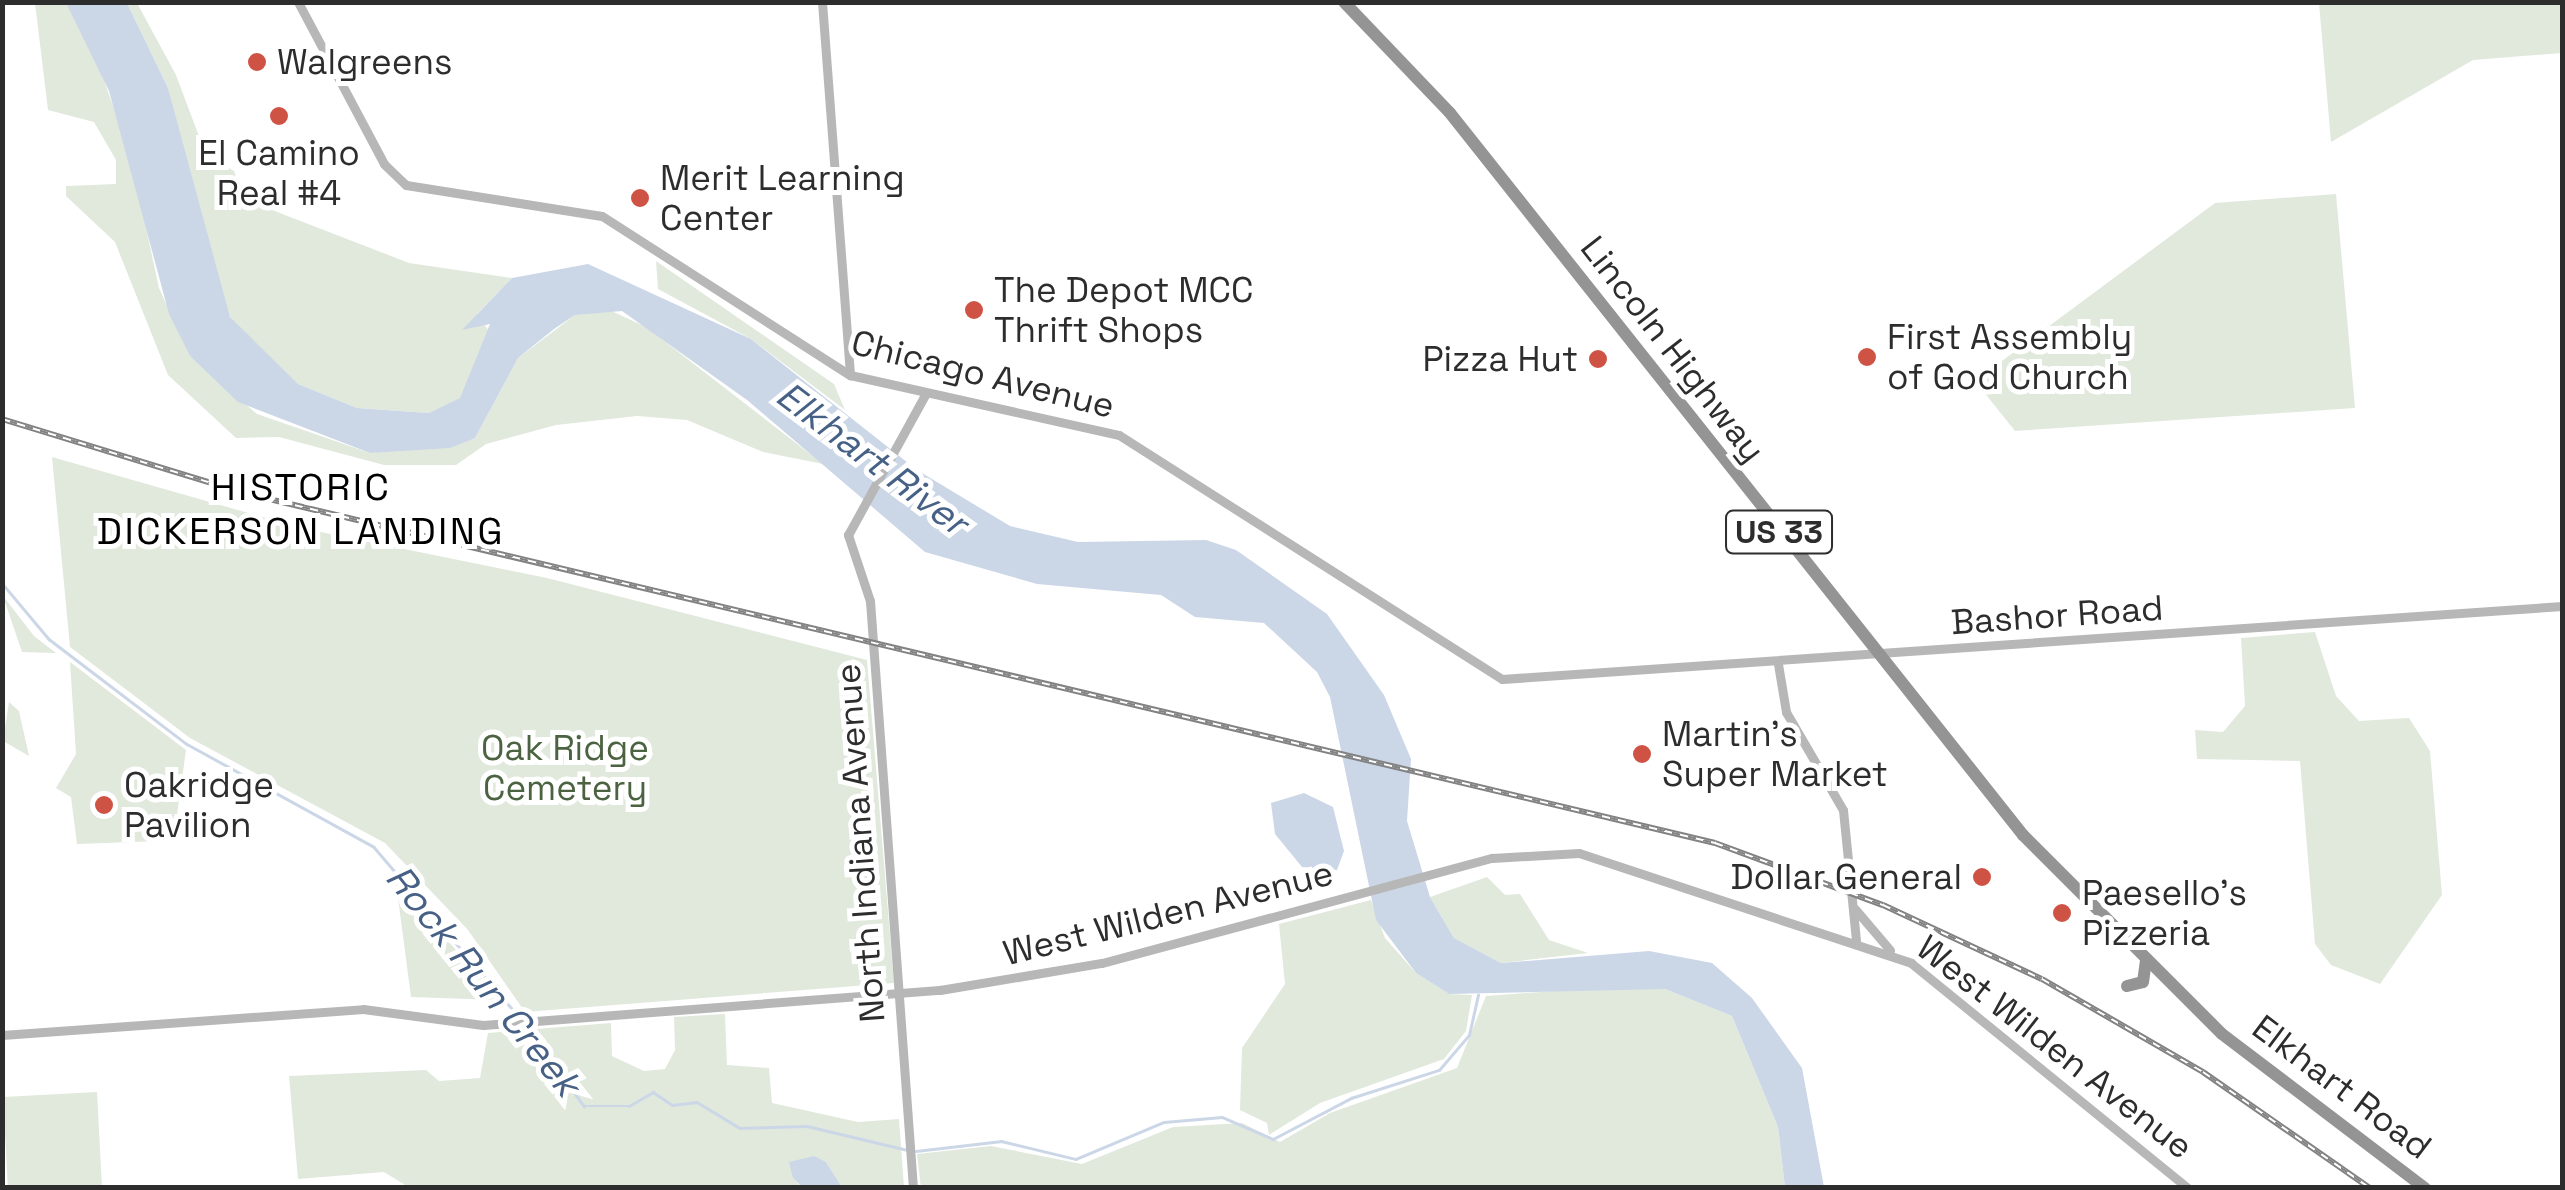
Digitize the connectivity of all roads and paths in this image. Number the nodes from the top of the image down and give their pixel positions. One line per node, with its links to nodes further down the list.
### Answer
1 (298, 2): 4 (street, Chicago Avenue)
2 (822, 2): 4 (street)
3 (1344, 2): 7 (highway, Lincoln Highway / US 33)
4 (850, 376): 5 (street, Chicago Avenue)
5 (926, 393): 9 (street, Chicago Avenue); 15 (street, North Indiana Avenue)
6 (2562, 606): 7 (street, Bashor Road)
7 (1877, 656): 8 (street, Bashor Road); 13 (highway, Lincoln Highway / US 33)
8 (1778, 664): 9 (street, Bashor Road); 10 (street)
9 (1556, 680)
10 (1854, 907): 11 (street); 12 (street)
11 (1856, 940): 12 (street, West Wilden Avenue); 15 (street, West Wilden Avenue)
12 (1896, 955): 19 (street, West Wilden Avenue)
13 (2146, 962): 14 (highway); 16 (highway, Lincoln Highway / US 33)
14 (2127, 986)
15 (898, 993): 17 (street, West Wilden Avenue); 18 (street, North Indiana Avenue)
16 (2222, 1034): 20 (highway, Elkhart Road / US 33)
17 (2, 1035)
18 (913, 1188)
19 (2188, 1188)
20 (2425, 1188)

